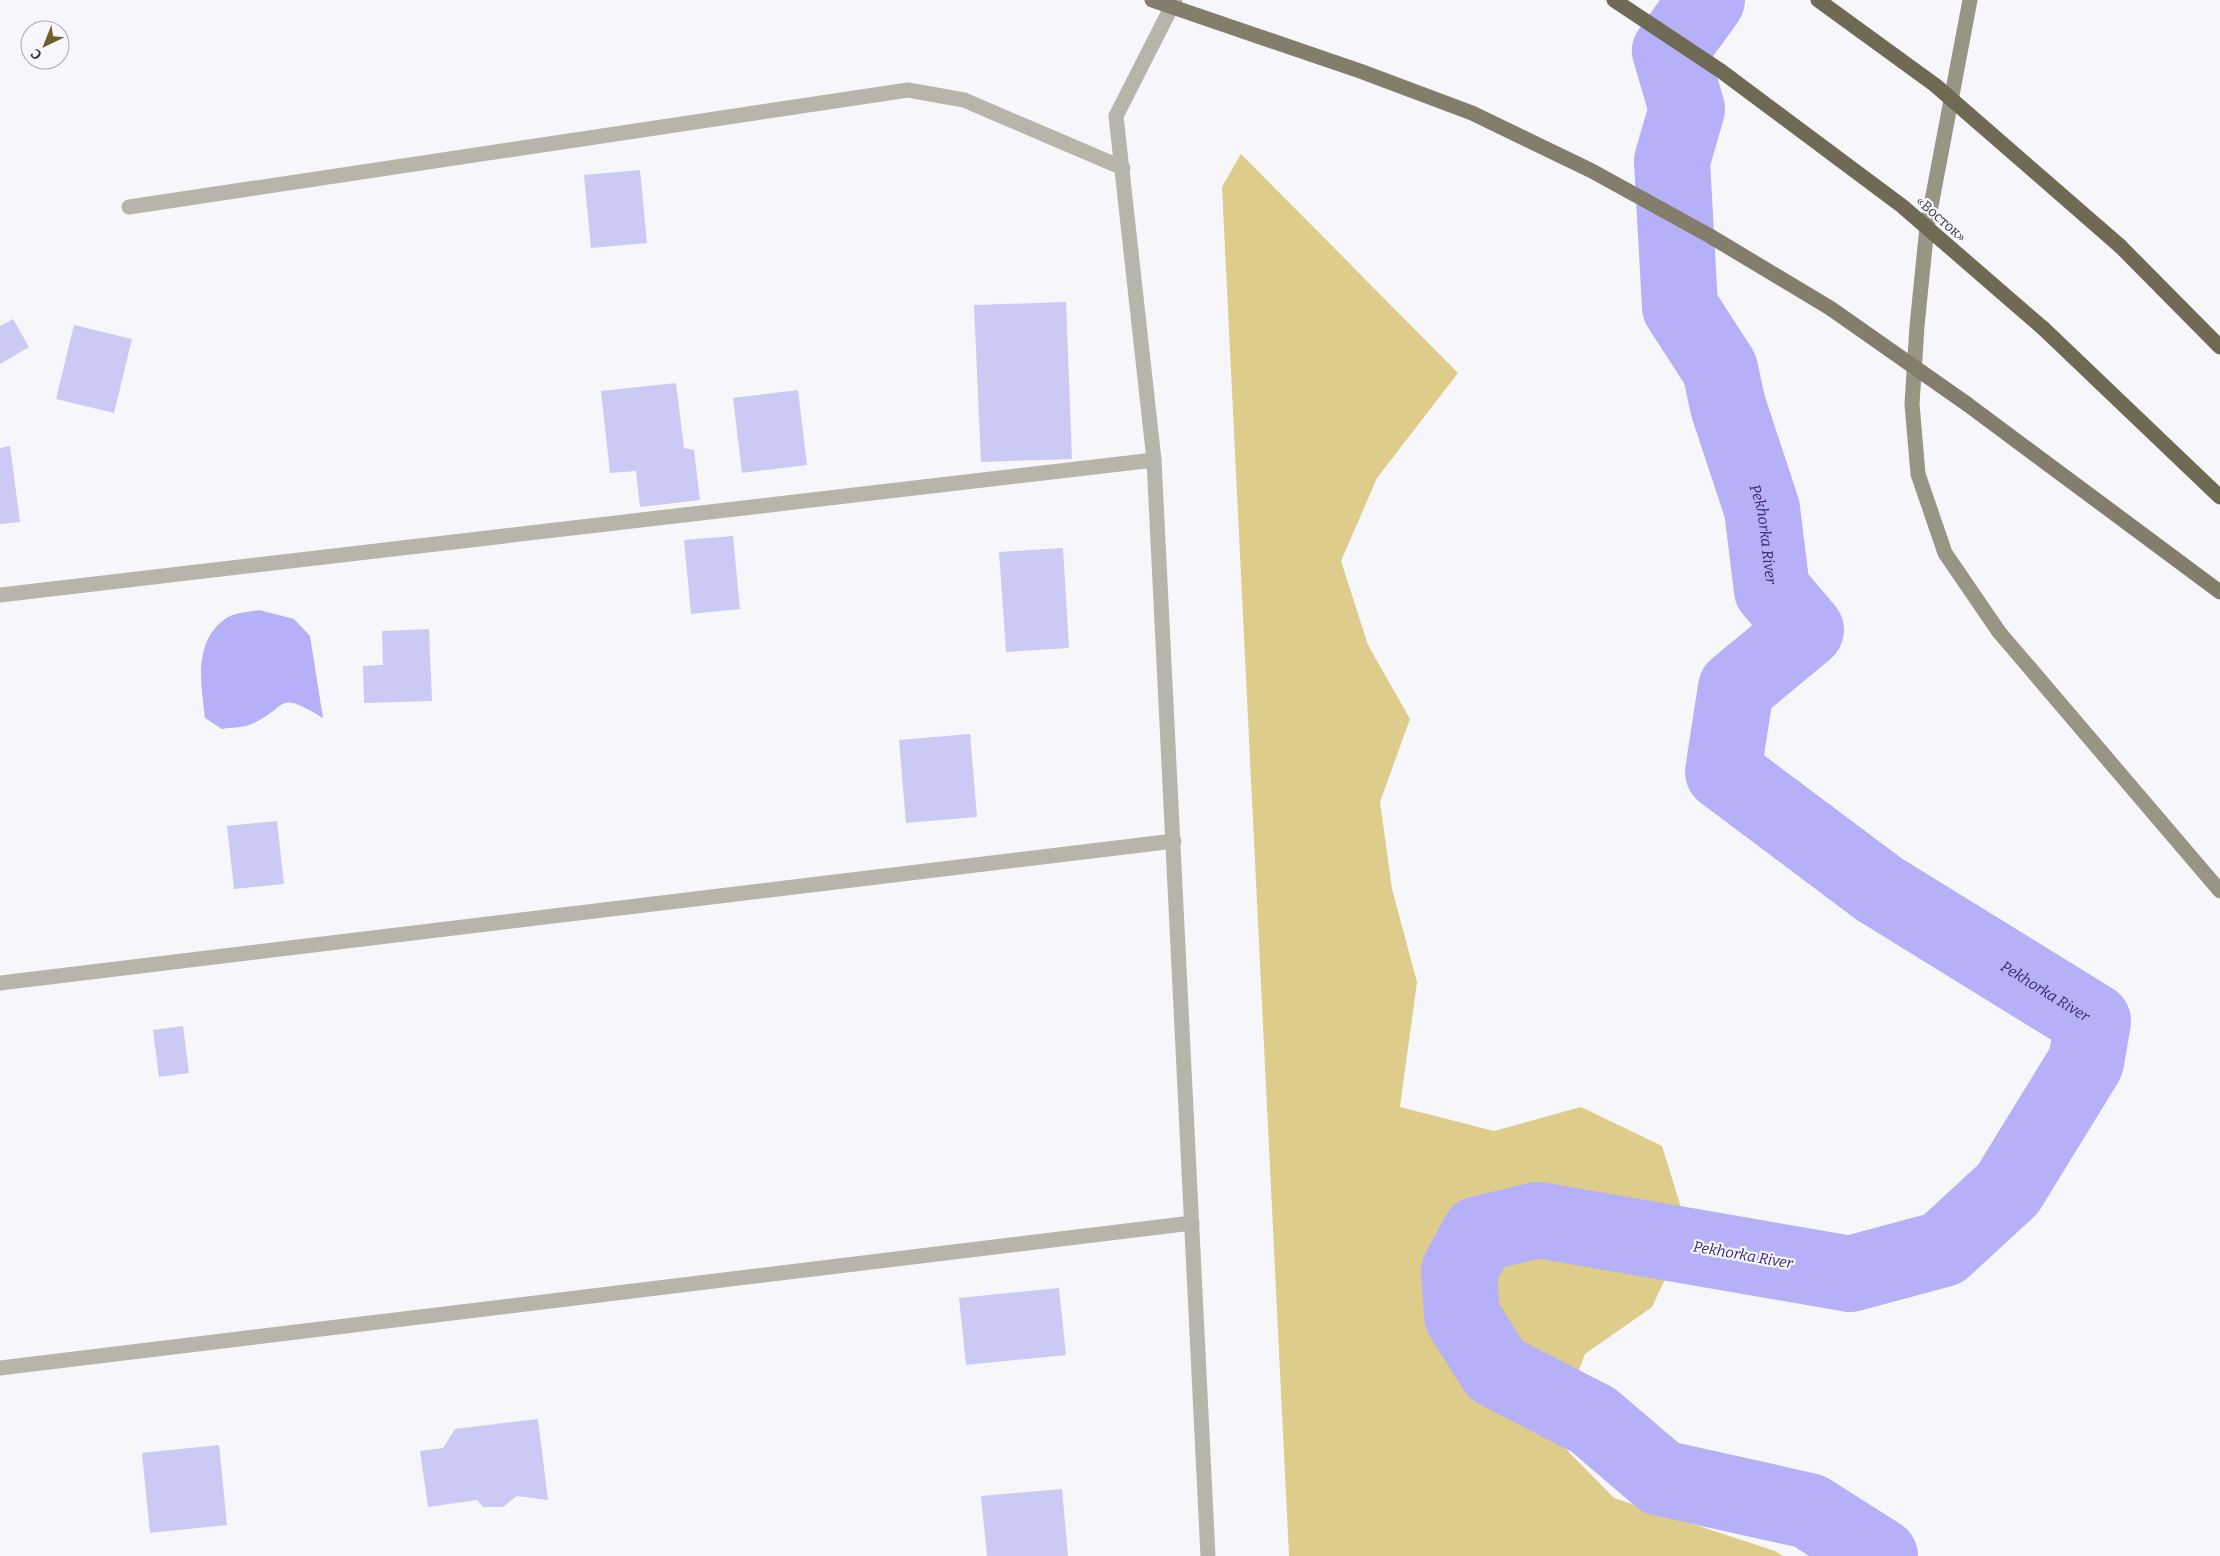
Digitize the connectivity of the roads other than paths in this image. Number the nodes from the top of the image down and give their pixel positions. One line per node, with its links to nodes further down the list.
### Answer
1 (1152, 0): 11 (main road, bridge)
2 (1175, 0): 6 (street)
3 (1614, 0): 10 (highway, «Восток», bridge)
4 (1818, 0): 8 (highway, bridge)
5 (1970, 0): 14 (main road)
6 (1123, 168): 7 (street); 9 (street)
7 (128, 207)
8 (2220, 347)
9 (1154, 460): 12 (street); 13 (street)
10 (2220, 497)
11 (2220, 592)
12 (0, 595)
13 (1174, 841): 15 (street); 16 (street)
14 (2220, 891)
15 (0, 983)
16 (1192, 1223): 17 (street); 18 (street)
17 (0, 1368)
18 (1208, 1556)

